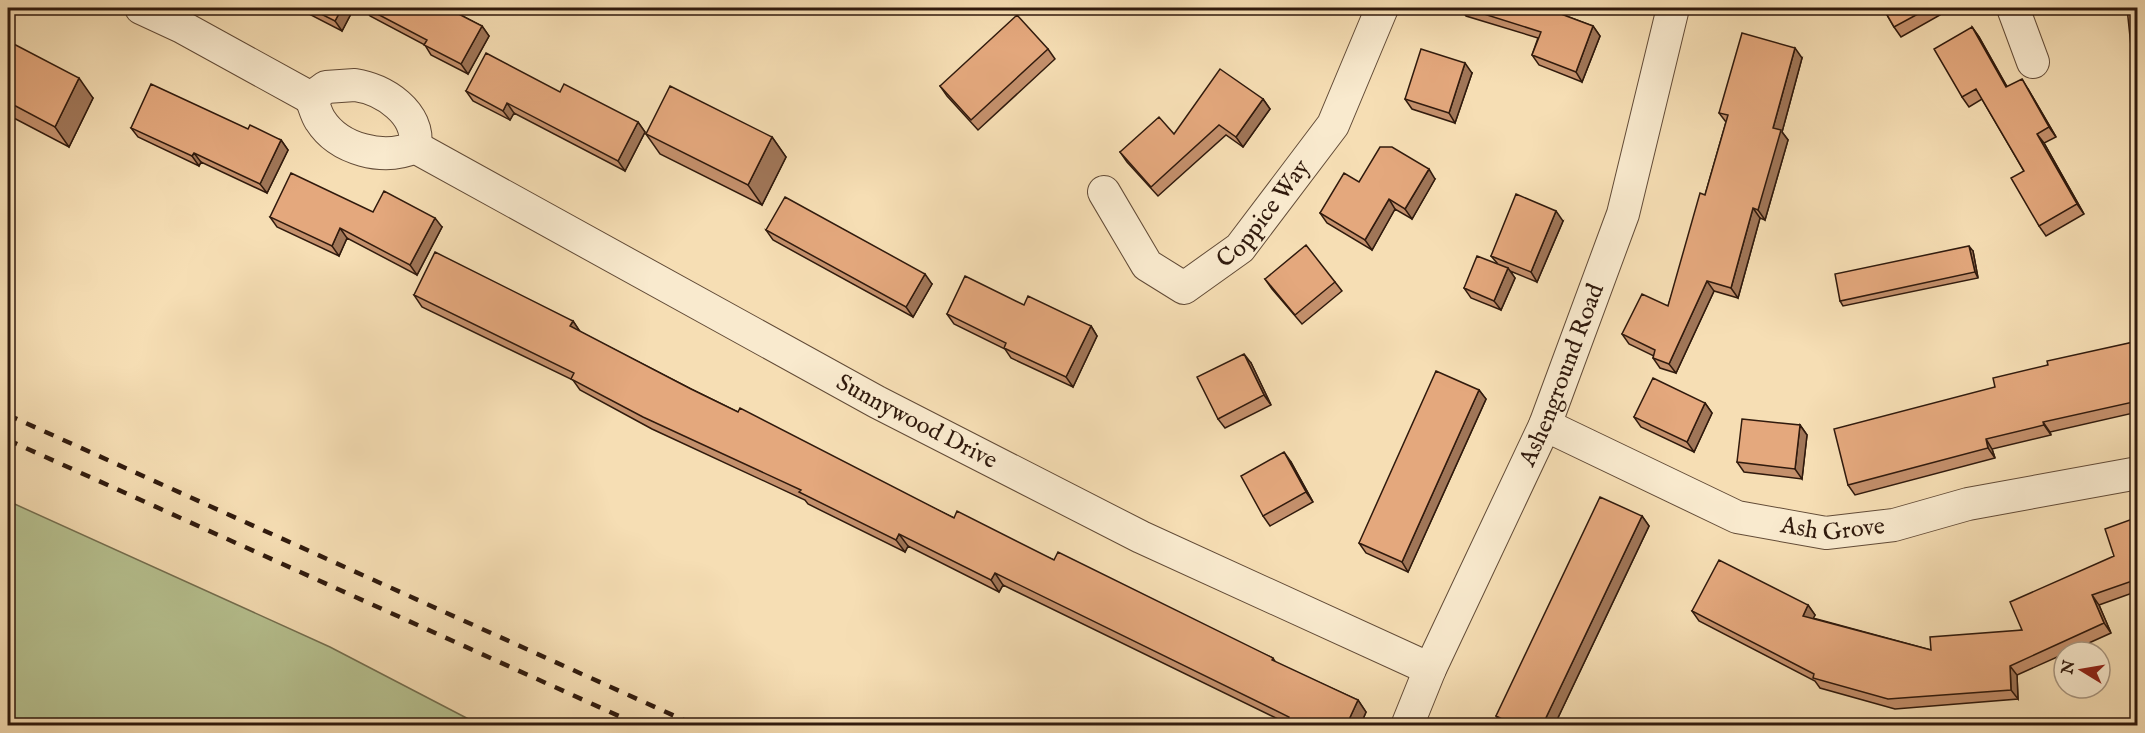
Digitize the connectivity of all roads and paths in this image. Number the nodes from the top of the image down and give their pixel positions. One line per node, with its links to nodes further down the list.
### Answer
1 (141, 8): 6 (street)
2 (1382, 8): 8 (street, Coppice Way)
3 (1673, 8): 9 (street, Ashenground Road)
4 (2013, 8): 5 (street)
5 (2033, 62)
6 (311, 98): 7 (street); 7 (street)
7 (415, 147): 11 (street, Sunnywood Drive)
8 (1104, 192)
9 (1545, 425): 10 (street, Ash Grove); 11 (street, Ashenground Road)
10 (2138, 473)
11 (1430, 669): 12 (street, Ashenground Road)
12 (1407, 726)

